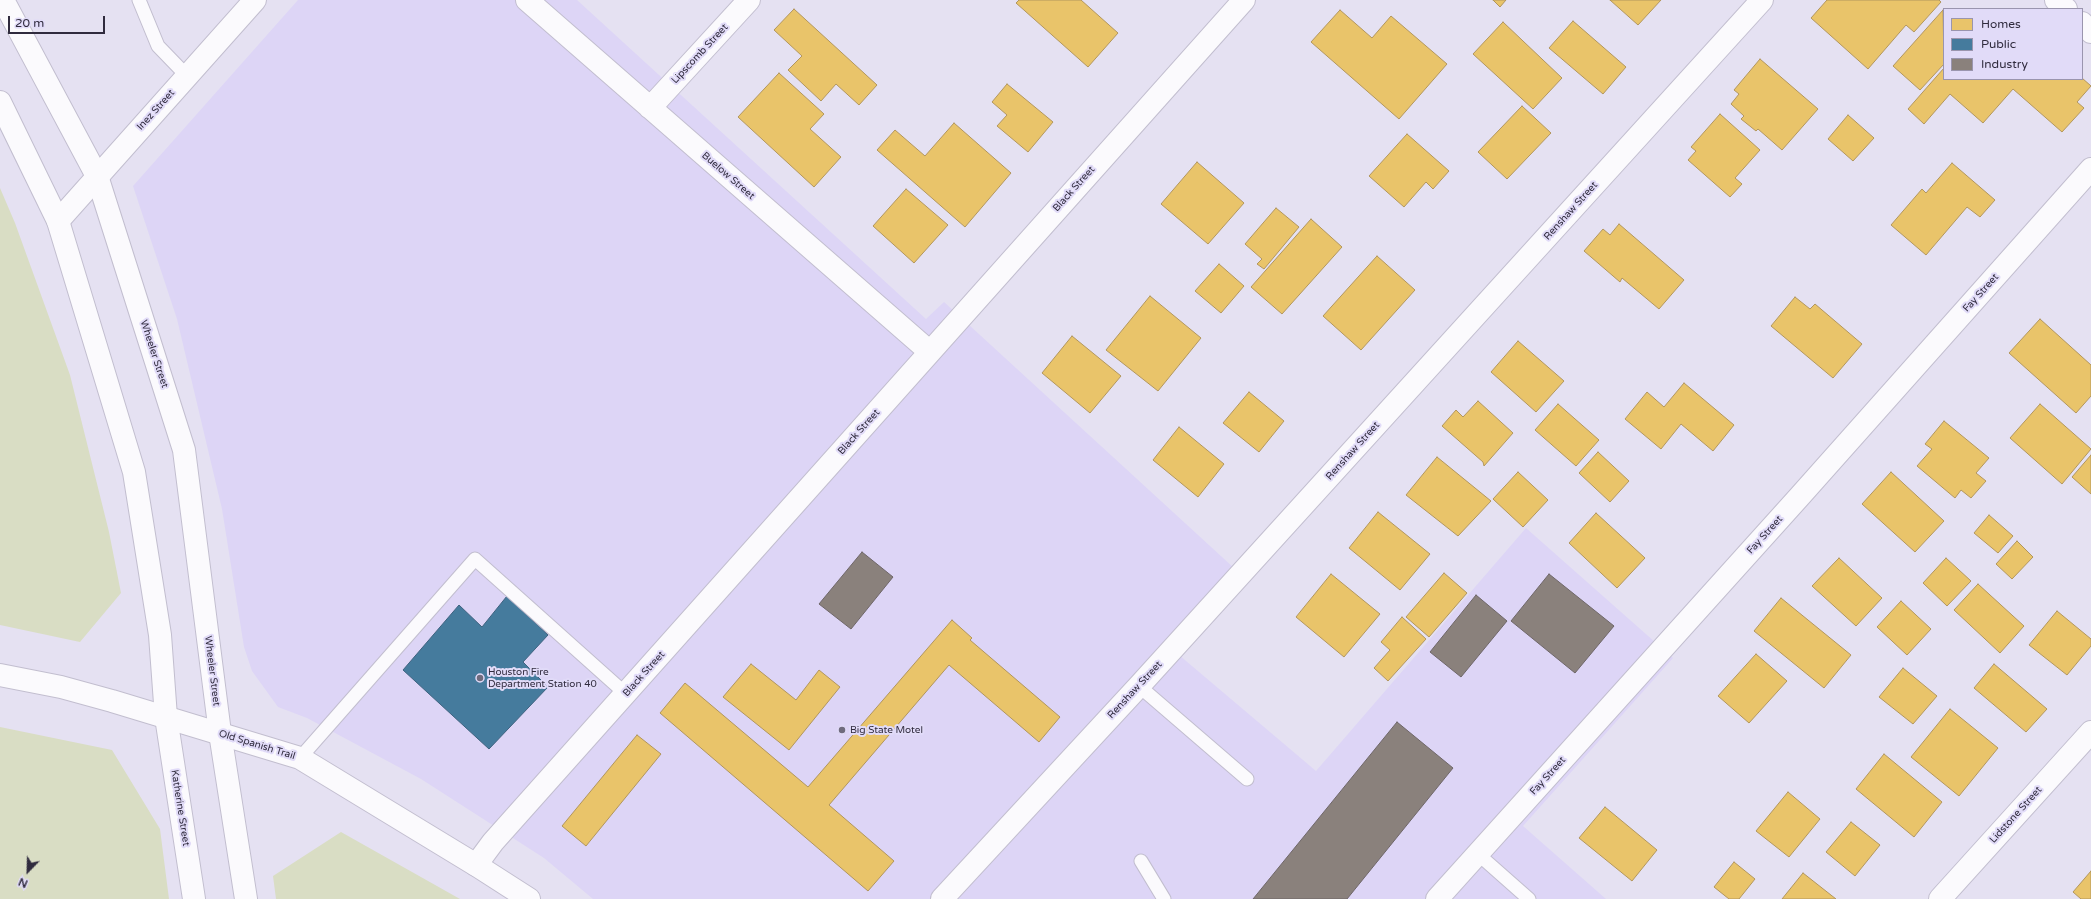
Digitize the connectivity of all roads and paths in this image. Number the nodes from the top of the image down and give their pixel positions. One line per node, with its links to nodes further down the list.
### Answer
1 (3, 0): 16 (street, Wheeler Street)
2 (139, 0): 12 (lane)
3 (255, 0): 12 (street, Inez Street)
4 (527, 0): 14 (street, Buelow Street)
5 (750, 0): 14 (street, Lipscomb Street)
6 (1244, 0): 18 (street, Black Street)
7 (1762, 0): 20 (street, Renshaw Street)
8 (2056, 0): 9 (street)
9 (2065, 8)
10 (2083, 24): 11 (street)
11 (2091, 32)
12 (187, 76): 16 (street, Inez Street)
13 (0, 102): 17 (street)
14 (650, 108): 18 (street, Buelow Street)
15 (2091, 169): 27 (street, Fay Street)
16 (97, 176): 17 (street, Inez Street); 24 (street, Wheeler Street)
17 (58, 221): 22 (street)
18 (930, 352): 21 (street, Black Street)
19 (0, 676): 22 (street, Old Spanish Trail)
20 (1139, 686): 26 (lane); 33 (street, Renshaw Street)
21 (626, 694): 25 (lane); 29 (street, Black Street)
22 (166, 717): 24 (street, Old Spanish Trail); 30 (street, Katherine Street)
23 (2091, 732): 37 (street, Lidstone Street)
24 (220, 734): 25 (street, Old Spanish Trail); 31 (street)
25 (300, 758): 29 (street, Old Spanish Trail)
26 (1247, 779)
27 (1478, 854): 35 (street, Fay Street); 36 (lane)
28 (1141, 861): 34 (lane)
29 (476, 865): 32 (street, Old Spanish Trail)
30 (194, 899)
31 (246, 899)
32 (529, 899)
33 (942, 899)
34 (1164, 899)
35 (1437, 899)
36 (1529, 899)
37 (1940, 899)

